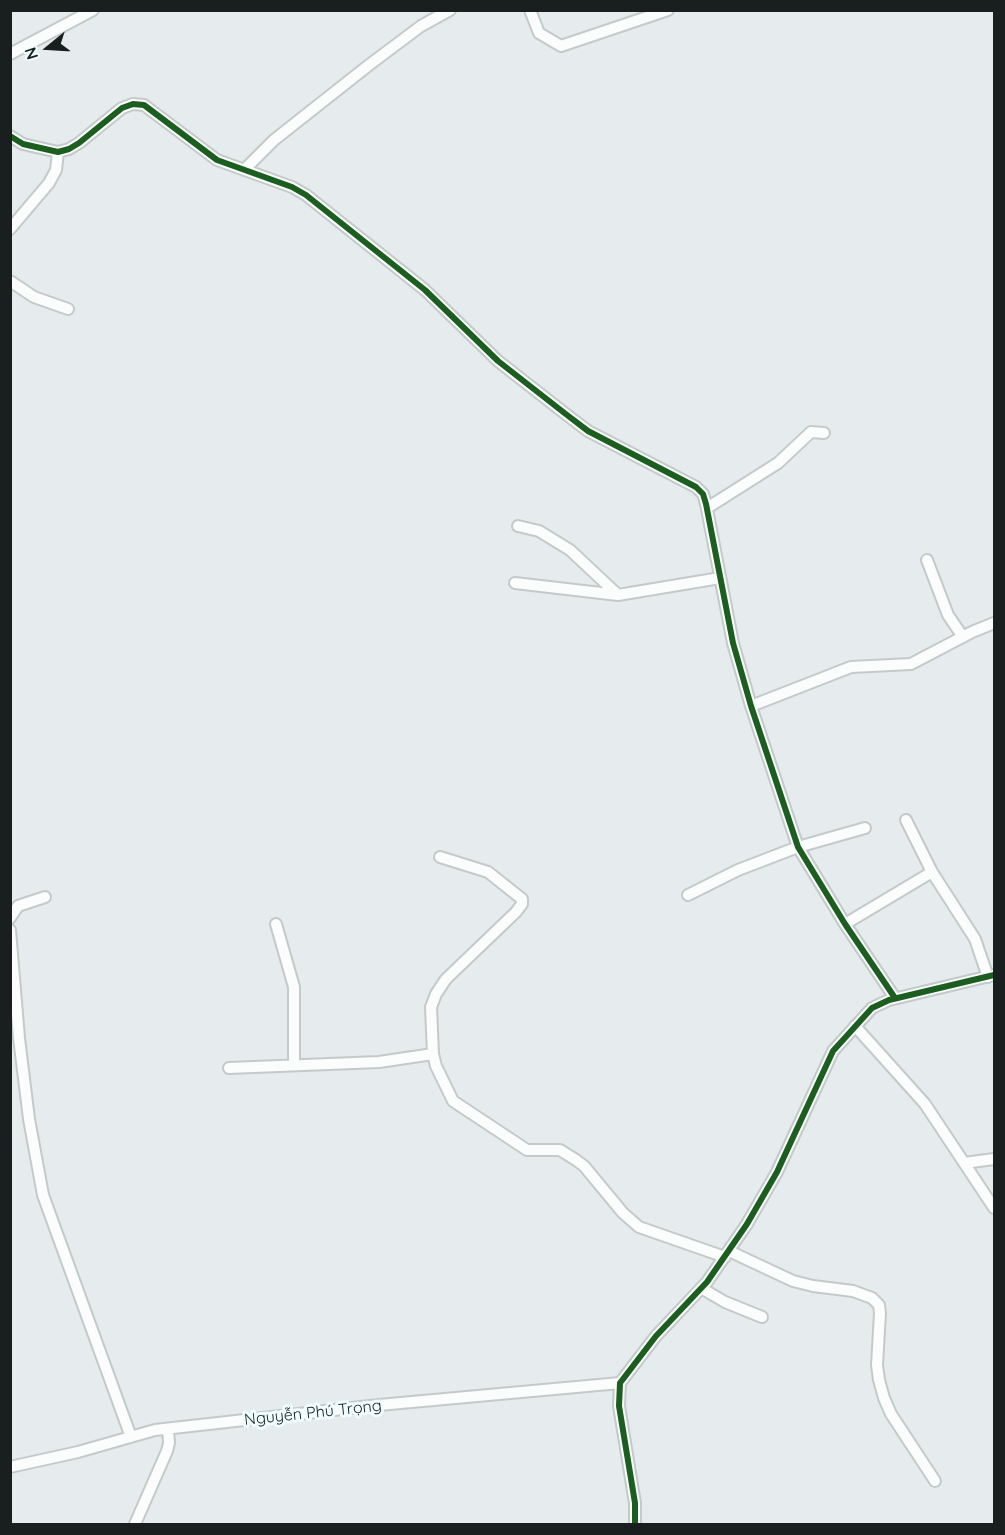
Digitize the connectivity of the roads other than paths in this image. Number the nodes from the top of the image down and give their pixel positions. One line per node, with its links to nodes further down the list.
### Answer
1 (93, 10): 5 (street)
2 (450, 10): 8 (street)
3 (531, 10): 4 (street)
4 (668, 10)
5 (10, 54)
6 (10, 136): 7 (street)
7 (58, 152): 8 (street); 9 (street)
8 (244, 170): 13 (street)
9 (10, 229)
10 (10, 281): 11 (street)
11 (68, 309)
12 (824, 433): 13 (street)
13 (707, 508): 16 (street)
14 (518, 526): 18 (street)
15 (927, 560): 20 (street)
16 (720, 578): 18 (street); 21 (street)
17 (515, 583): 18 (street)
18 (618, 595)
19 (994, 623): 20 (street)
20 (963, 637): 21 (street)
21 (751, 706): 24 (street)
22 (906, 820): 26 (street)
23 (865, 828): 24 (street)
24 (798, 847): 27 (street); 31 (street)
25 (440, 857): 36 (street)
26 (933, 872): 31 (street); 33 (street)
27 (688, 895)
28 (45, 897): 29 (street)
29 (10, 918)
30 (276, 924): 37 (street)
31 (845, 924): 34 (street)
32 (10, 930): 47 (street)
33 (991, 976): 34 (street)
34 (895, 998): 35 (street)
35 (855, 1026): 40 (street); 42 (street)
36 (432, 1054): 37 (street); 42 (street)
37 (294, 1064): 38 (street)
38 (229, 1068)
39 (994, 1159): 40 (street)
40 (964, 1163): 41 (street)
41 (994, 1208)
42 (727, 1254): 43 (street); 49 (street)
43 (702, 1288): 44 (street); 45 (street)
44 (762, 1317)
45 (620, 1383): 46 (street, Nguyễn Phú Trọng); 51 (street)
46 (168, 1429): 47 (street, Nguyễn Phú Trọng); 50 (street)
47 (131, 1437): 48 (street, Nguyễn Phú Trọng)
48 (10, 1467)
49 (935, 1480)
50 (135, 1524)
51 (635, 1524)

